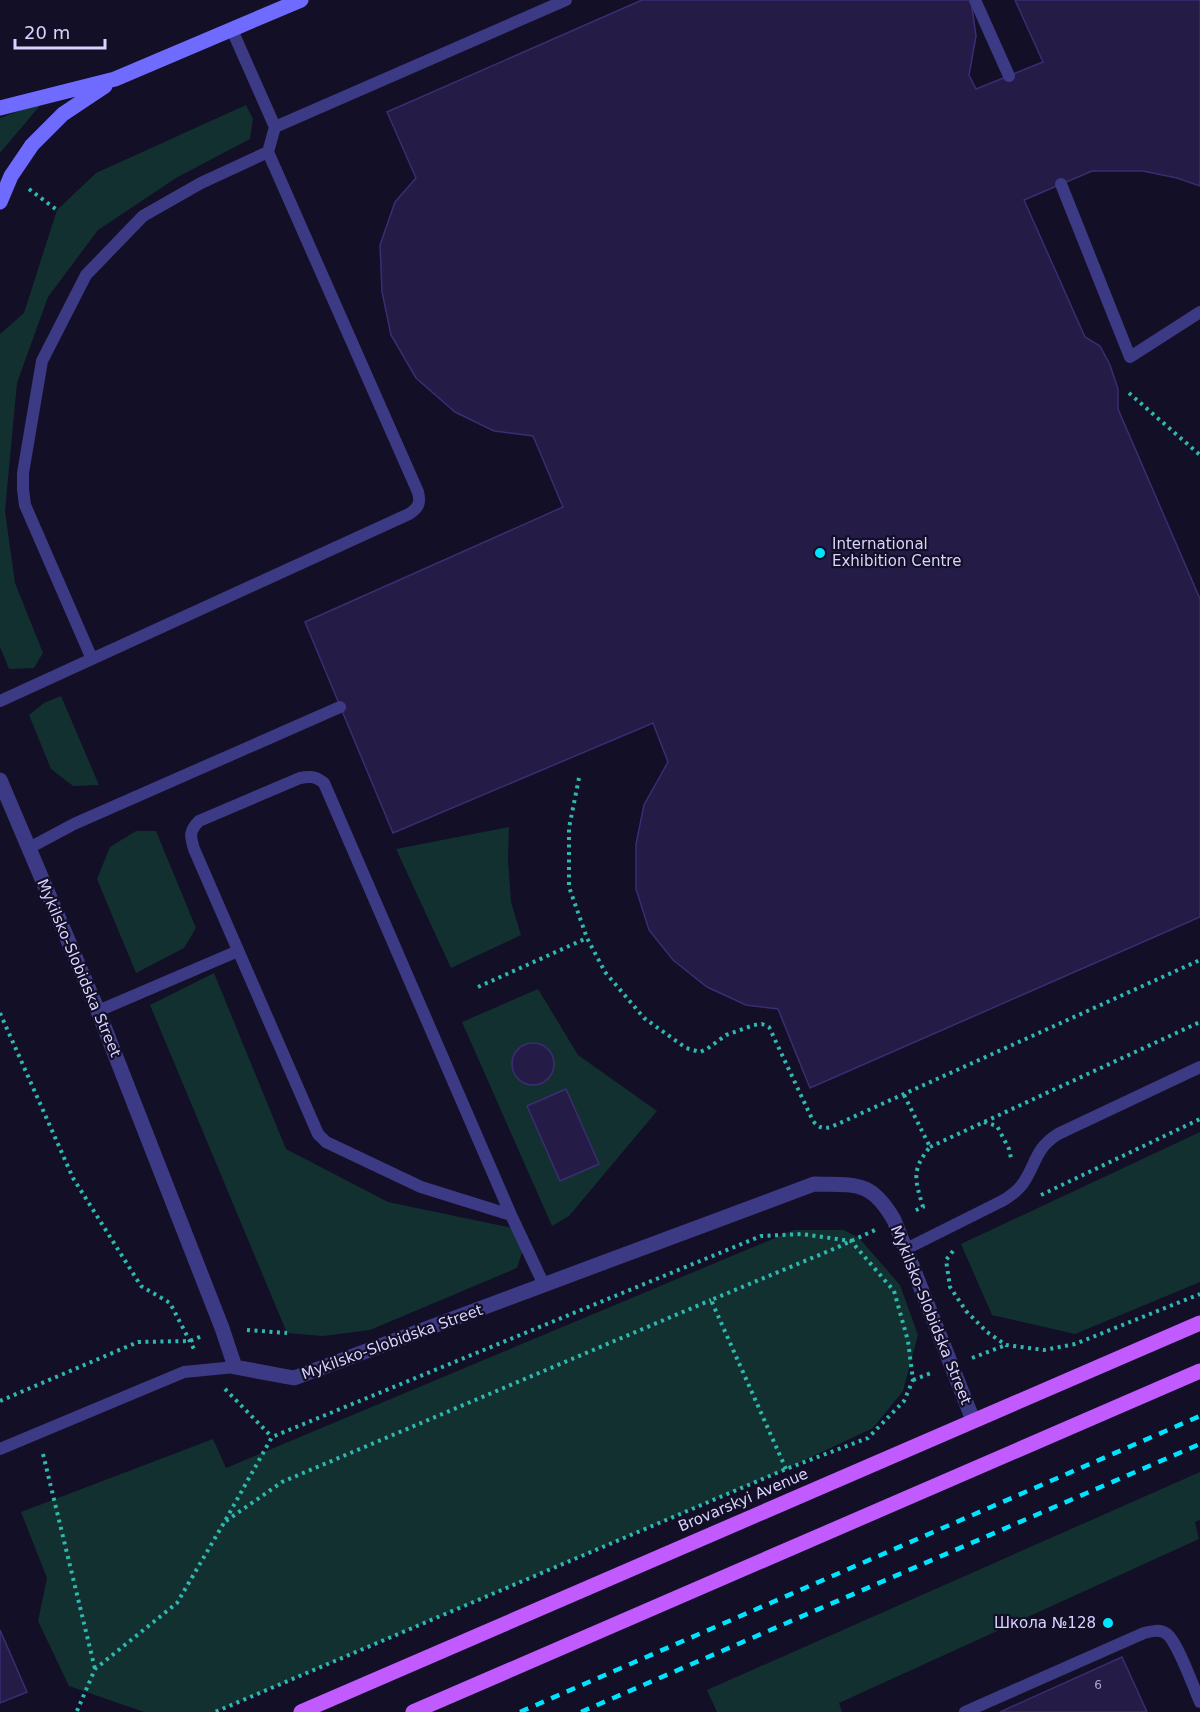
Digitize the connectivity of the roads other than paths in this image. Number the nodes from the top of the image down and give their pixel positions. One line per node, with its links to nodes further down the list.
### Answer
1 (302, 0): 4 (street)
2 (566, 0): 8 (lane)
3 (975, 0): 5 (lane)
4 (232, 30): 6 (street); 8 (lane)
5 (1009, 76)
6 (115, 80): 7 (street); 11 (street)
7 (0, 108)
8 (275, 126): 9 (lane)
9 (268, 152): 13 (lane); 13 (lane)
10 (1061, 184): 12 (lane)
11 (0, 202)
12 (1200, 312)
13 (92, 659): 14 (lane)
14 (0, 701)
15 (340, 707): 17 (lane)
16 (0, 780): 17 (street, Mykilsko-Slobidska Street)
17 (28, 848): 19 (street, Mykilsko-Slobidska Street)
18 (238, 951): 19 (lane); 21 (lane); 21 (lane)
19 (98, 1011): 25 (street, Mykilsko-Slobidska Street)
20 (1200, 1067): 22 (lane)
21 (511, 1215): 23 (lane)
22 (906, 1249): 23 (street, Mykilsko-Slobidska Street); 27 (street, Mykilsko-Slobidska Street)
23 (544, 1285): 25 (street, Mykilsko-Slobidska Street)
24 (1200, 1323): 27 (main road, Brovarskyi Avenue)
25 (235, 1367): 28 (lane)
26 (1200, 1371): 31 (main road)
27 (973, 1420): 30 (main road, Brovarskyi Avenue)
28 (0, 1449)
29 (1200, 1702): 32 (lane)
30 (301, 1712)
31 (413, 1712)
32 (965, 1712)

